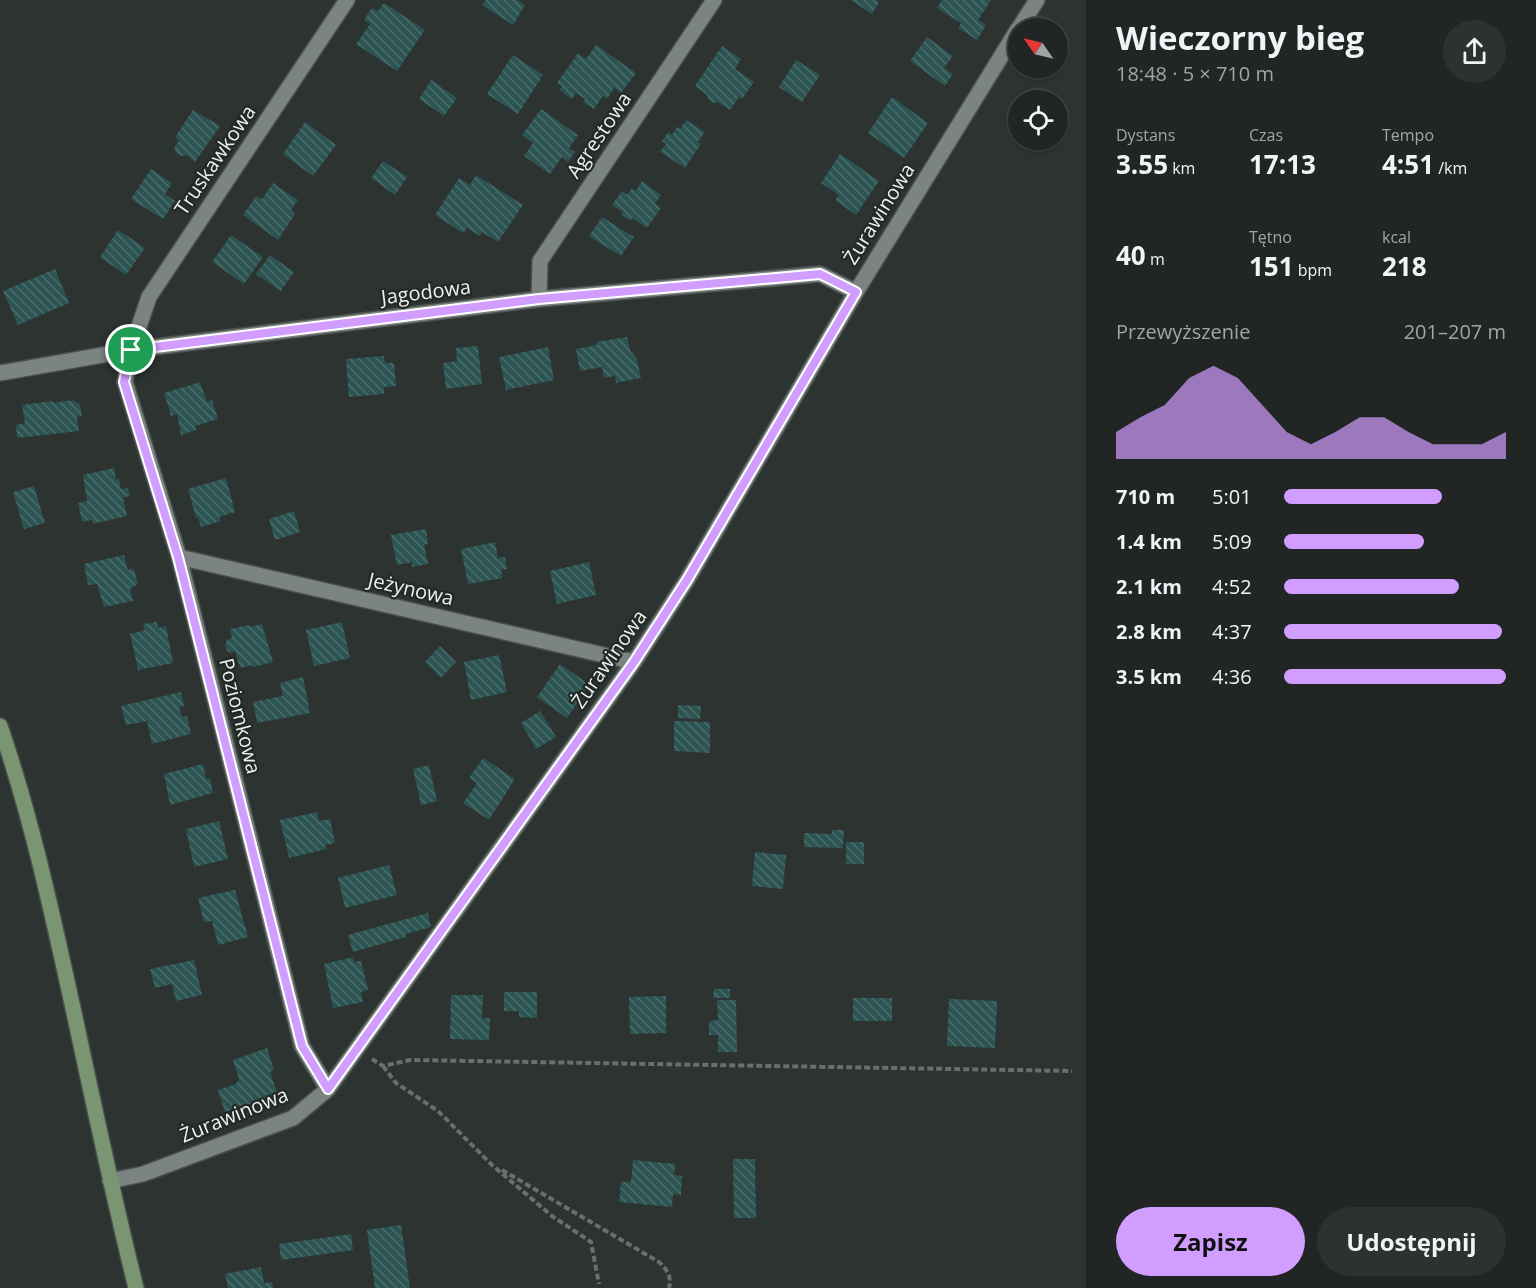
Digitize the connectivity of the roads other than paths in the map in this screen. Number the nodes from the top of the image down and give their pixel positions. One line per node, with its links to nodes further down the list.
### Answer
1 (347, 0): 8 (street, Truskawkowa)
2 (714, 0): 7 (street, Agrestowa)
3 (1036, 0): 4 (street, Żurawinowa)
4 (1025, 18)
5 (1008, 47): 6 (street, Żurawinowa)
6 (856, 292): 7 (street, Jagodowa); 11 (street, Żurawinowa)
7 (539, 299): 8 (street, Jagodowa)
8 (131, 350): 9 (street, Jagodowa); 10 (street, Poziomkowa)
9 (0, 373)
10 (178, 557): 11 (street, Jeżynowa); 13 (street, Poziomkowa)
11 (634, 662): 13 (street, Żurawinowa)
12 (0, 726): 14 (main road)
13 (328, 1089): 14 (street, Żurawinowa)
14 (110, 1181): 15 (main road)
15 (136, 1288)

